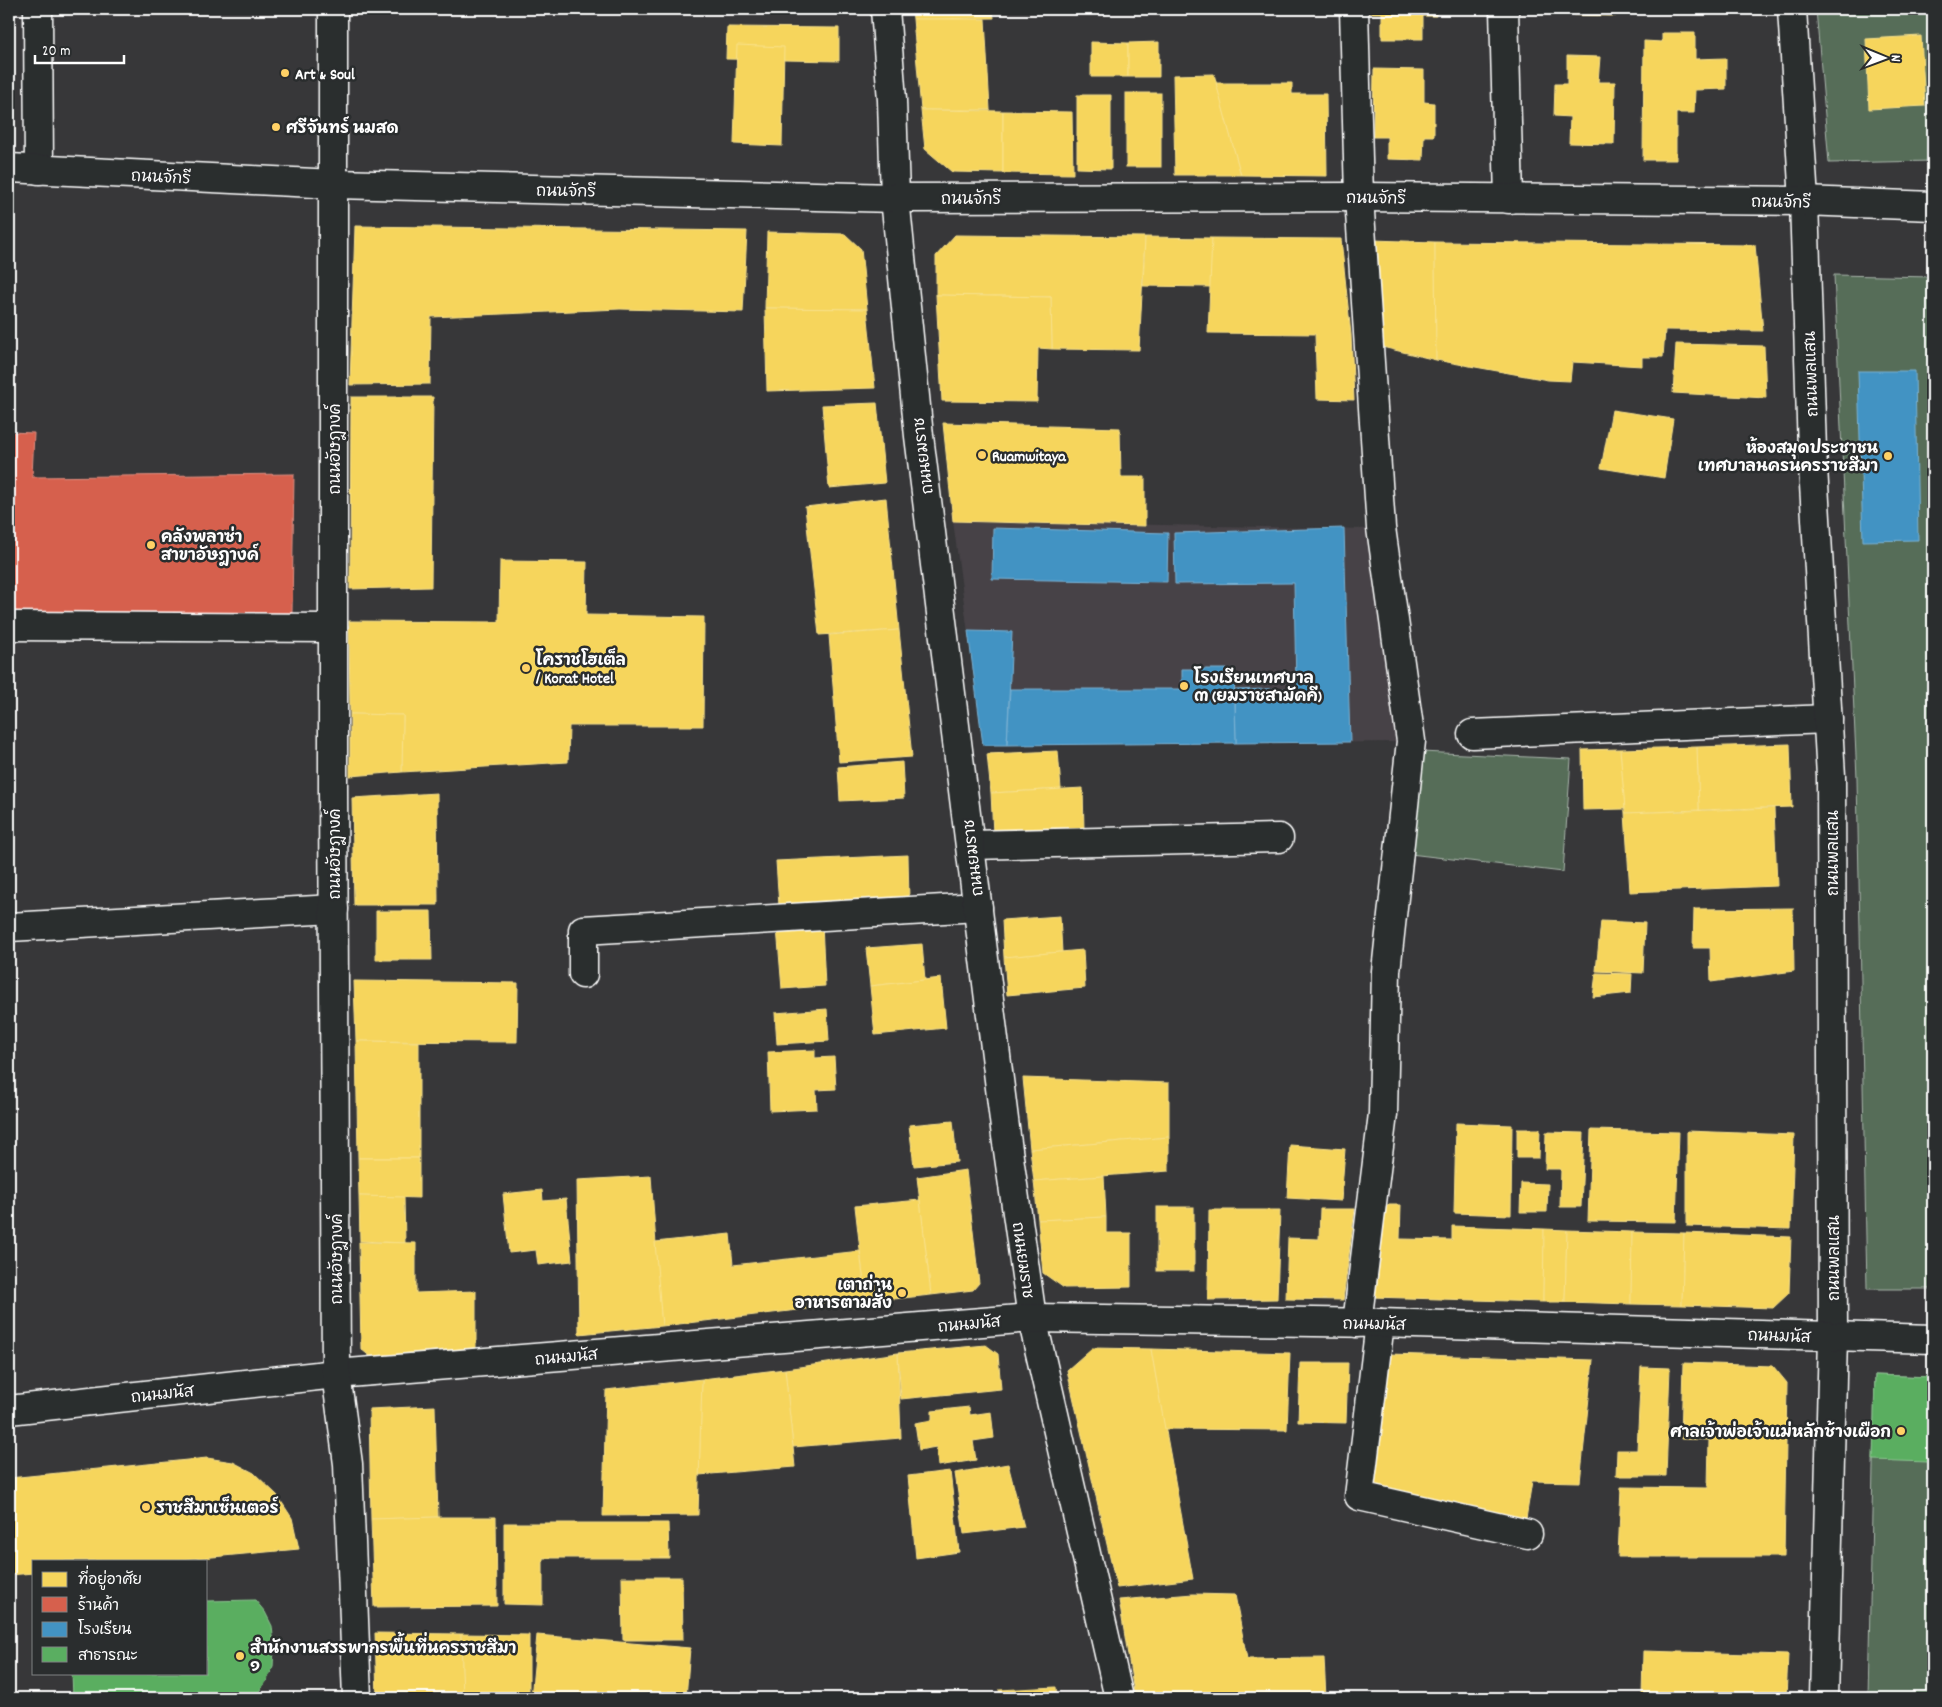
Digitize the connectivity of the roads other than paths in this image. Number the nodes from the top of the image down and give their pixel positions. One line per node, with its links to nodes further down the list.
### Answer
1 (38, 9): 8 (street)
2 (334, 9): 9 (street, ถนนอัษฎางค์)
3 (885, 9): 11 (street, ถนนยมราช)
4 (1354, 9): 10 (street)
5 (1504, 9): 12 (street)
6 (1792, 9): 13 (street, ถนนพลแสน)
7 (9, 168): 8 (street, ถนนจักรี)
8 (39, 170): 9 (street, ถนนจักรี)
9 (335, 184): 11 (street, ถนนจักรี); 16 (street, ถนนอัษฎางค์)
10 (1359, 197): 11 (street, ถนนจักรี); 12 (street, ถนนจักรี); 26 (street)
11 (895, 198): 20 (street, ถนนยมราช)
12 (1509, 199): 13 (street, ถนนจักรี)
13 (1804, 201): 14 (street, ถนนจักรี); 17 (street, ถนนพลแสน)
14 (1933, 206)
15 (9, 626): 16 (street)
16 (333, 628): 22 (street, ถนนอัษฎางค์)
17 (1828, 719): 18 (street); 27 (street, ถนนพลแสน)
18 (1472, 734)
19 (1279, 838): 20 (street)
20 (971, 844): 21 (street, ถนนยมราช)
21 (978, 907): 24 (street); 25 (street, ถนนยมราช)
22 (334, 909): 23 (street); 29 (street, ถนนอัษฎางค์)
23 (9, 927)
24 (583, 974)
25 (1032, 1318): 26 (street, ถนนมนัส); 29 (street, ถนนมนัส); 33 (street, ถนนยมราช)
26 (1369, 1323): 27 (street, ถนนมนัส); 31 (street)
27 (1833, 1337): 28 (street, ถนนมนัส); 34 (street, ถนนพลแสน)
28 (1933, 1339)
29 (336, 1374): 30 (street, ถนนมนัส); 32 (street, ถนนอัษฎางค์)
30 (9, 1410)
31 (1528, 1534)
32 (357, 1698)
33 (1119, 1698)
34 (1824, 1698)

